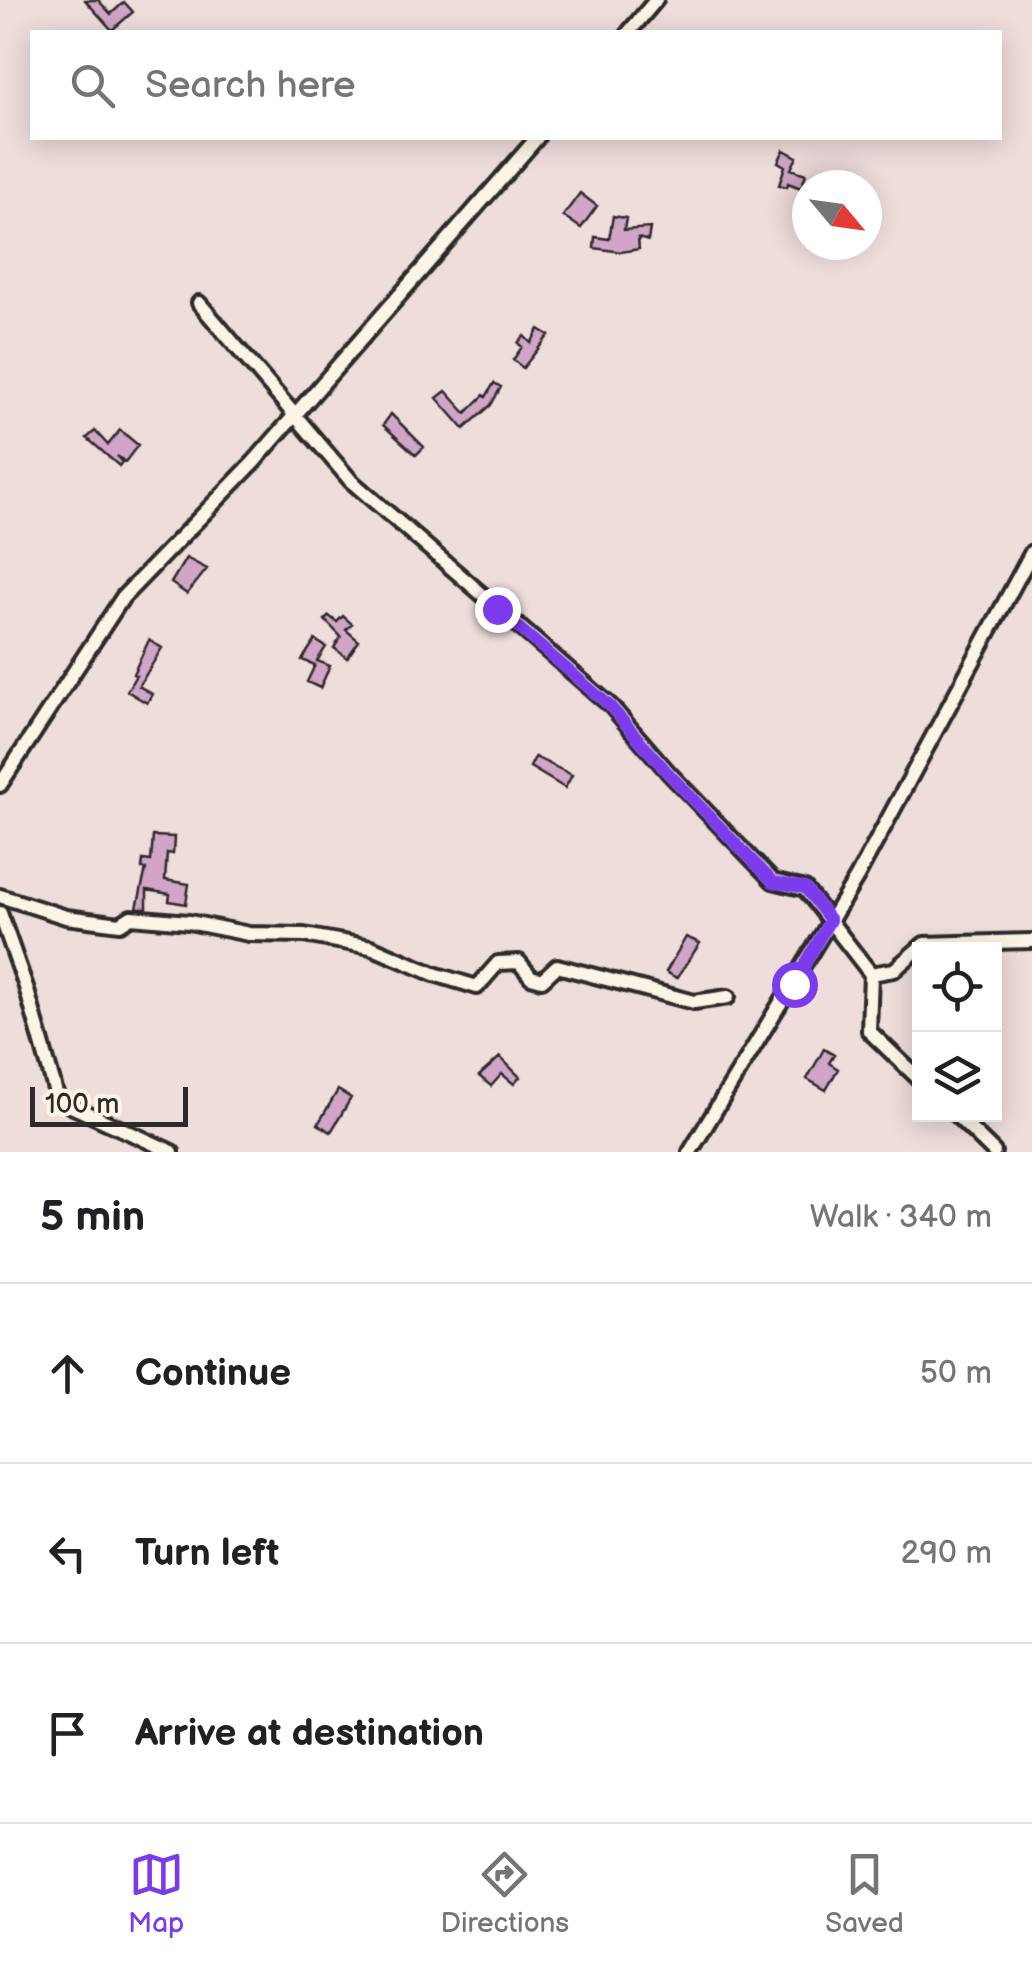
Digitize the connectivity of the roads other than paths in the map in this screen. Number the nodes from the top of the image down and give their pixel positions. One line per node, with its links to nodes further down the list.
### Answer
1 (656, 0): 2 (street)
2 (631, 30)
3 (535, 140): 5 (street)
4 (198, 303): 5 (street)
5 (295, 415): 7 (street); 10 (street)
6 (1032, 552): 10 (street)
7 (0, 785)
8 (0, 896): 13 (street)
9 (0, 913): 16 (street)
10 (830, 920): 12 (street); 17 (street)
11 (1032, 941): 12 (street)
12 (871, 974): 14 (street)
13 (728, 997)
14 (912, 1072)
15 (964, 1122): 18 (street)
16 (172, 1152)
17 (690, 1152)
18 (994, 1152)

